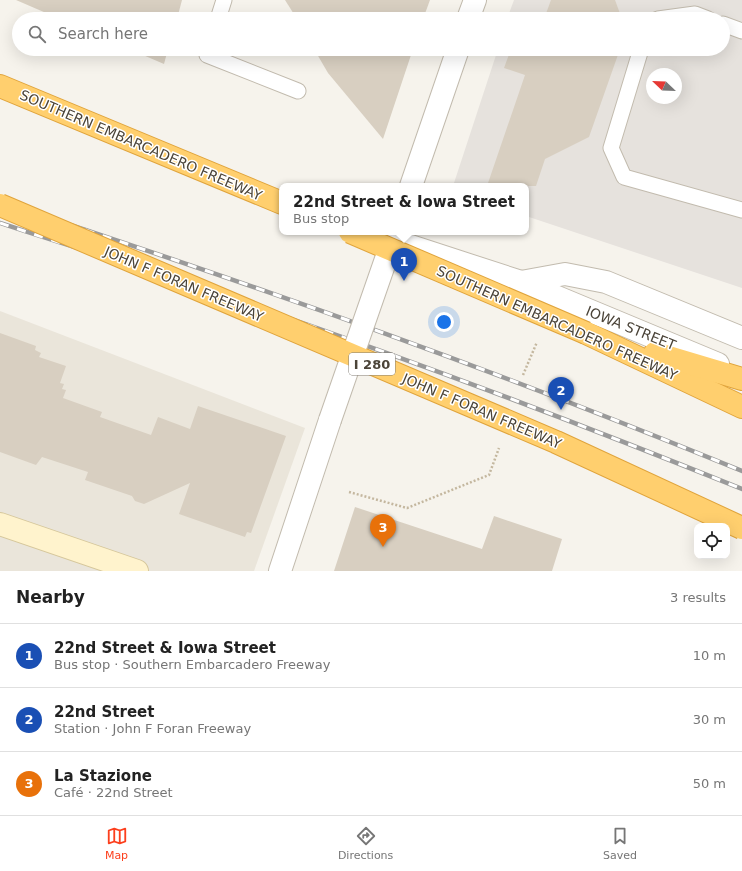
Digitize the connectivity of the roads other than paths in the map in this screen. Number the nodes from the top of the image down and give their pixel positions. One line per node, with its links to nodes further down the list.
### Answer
1 (224, 0): 3 (lane)
2 (475, 0): 4 (street)
3 (220, 12)
4 (471, 12)
5 (730, 27): 6 (lane)
6 (742, 31)
7 (210, 56): 11 (lane)
8 (456, 56): 12 (street)
9 (639, 56): 15 (lane)
10 (0, 86): 13 (highway, SOUTHERN EMBARCADERO FREEWAY)
11 (298, 91)
12 (411, 183)
13 (279, 202)
14 (0, 205): 25 (highway, JOHN F FORAN FREEWAY / I 280, bridge)
15 (742, 210)
16 (357, 235): 19 (highway, SOUTHERN EMBARCADERO FREEWAY, bridge)
17 (391, 244): 18 (street, IOWA STREET); 27 (street, bridge)
18 (521, 282): 20 (street, IOWA STREET); 21 (street, IOWA STREET)
19 (586, 333): 22 (highway); 23 (highway, SOUTHERN EMBARCADERO FREEWAY)
20 (742, 338)
21 (742, 372)
22 (742, 380)
23 (742, 407)
24 (0, 524): 26 (main road)
25 (742, 528)
26 (137, 571)
27 (280, 571)

